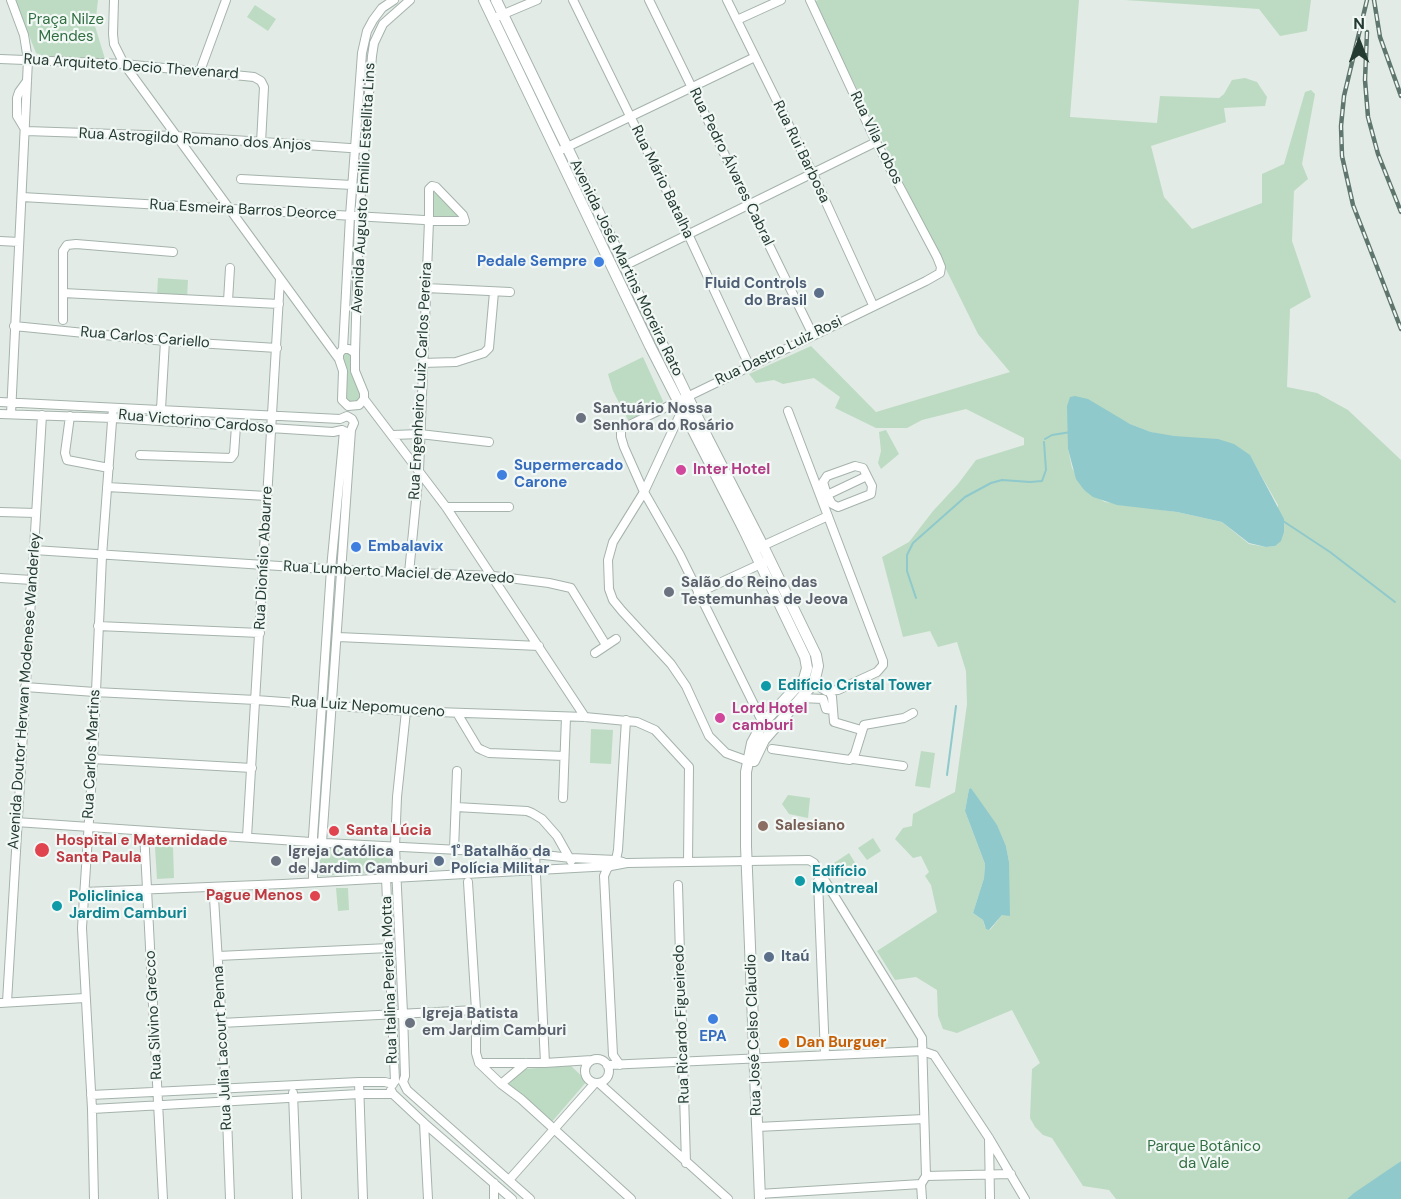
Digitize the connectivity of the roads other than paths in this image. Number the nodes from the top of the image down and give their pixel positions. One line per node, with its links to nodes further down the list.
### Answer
1 (11, 0): 19 (street)
2 (114, 0): 20 (street)
3 (226, 0): 21 (street)
4 (394, 0): 28 (street, Avenida Augusto Emilio Estellita Lins)
5 (410, 0): 28 (street, Avenida Augusto Emilio Estellita Lins)
6 (484, 0): 14 (street, Avenida José Martins Moreira Rato)
7 (496, 0): 15 (street, Avenida José Martins Moreira Rato)
8 (537, 0): 15 (street)
9 (573, 0): 23 (street, Rua Mário Batalha)
10 (649, 0): 22 (street, Rua Pedro Álvares Cabral)
11 (727, 0): 16 (street, Rua Rui Barbosa)
12 (781, 0): 16 (street)
13 (810, 0): 26 (street, Rua Vila Lobos)
14 (491, 15): 15 (street); 29 (street, Avenida José Martins Moreira Rato)
15 (504, 16): 29 (street, Avenida José Martins Moreira Rato)
16 (737, 20): 17 (street, Rua Rui Barbosa)
17 (755, 57): 22 (street); 30 (street, Rua Rui Barbosa)
18 (0, 59): 19 (street, Rua Arquiteto Decio Thevenard)
19 (28, 60): 20 (street, Rua Arquiteto Decio Thevenard); 24 (street)
20 (124, 64): 21 (street, Rua Arquiteto Decio Thevenard); 25 (street)
21 (200, 71): 27 (street, Rua Arquiteto Decio Thevenard)
22 (692, 88): 23 (street); 34 (street, Rua Pedro Álvares Cabral)
23 (630, 116): 29 (street); 40 (street, Rua Mário Batalha)
24 (26, 131): 25 (street, Rua Astrogildo Romano dos Anjos); 33 (street)
25 (175, 136): 27 (street, Rua Astrogildo Romano dos Anjos); 35 (street)
26 (876, 142): 30 (street); 46 (street, Rua Vila Lobos)
27 (261, 143): 28 (street, Rua Astrogildo Romano dos Anjos)
28 (360, 149): 32 (street, Avenida Augusto Emilio Estellita Lins); 37 (street, Avenida Augusto Emilio Estellita Lins)
29 (562, 149): 44 (street, Avenida José Martins Moreira Rato); 68 (street, Avenida José Martins Moreira Rato)
30 (813, 174): 34 (street); 54 (street, Rua Rui Barbosa)
31 (241, 179): 32 (street)
32 (352, 185): 36 (street, Avenida Augusto Emilio Estellita Lins)
33 (22, 197): 35 (street, Rua Esmeira Barros Deorce); 42 (street)
34 (749, 205): 40 (street); 57 (street, Rua Pedro Álvares Cabral)
35 (227, 209): 36 (street, Rua Esmeira Barros Deorce); 47 (street)
36 (350, 216): 37 (street, Rua Esmeira Barros Deorce); 60 (street, Avenida Augusto Emilio Estellita Lins)
37 (359, 217): 38 (street, Rua Esmeira Barros Deorce); 61 (street, Avenida Augusto Emilio Estellita Lins)
38 (429, 220): 39 (street, Rua Esmeira Barros Deorce); 39 (street, Rua Engenheiro Luiz Carlos Pereira); 48 (street, Rua Engenheiro Luiz Carlos Pereira)
39 (465, 221)
40 (688, 234): 44 (street); 64 (street, Rua Mário Batalha)
41 (0, 241): 42 (street)
42 (19, 242): 56 (street)
43 (173, 252): 51 (street)
44 (624, 266): 68 (street, Avenida José Martins Moreira Rato)
45 (230, 268): 52 (street)
46 (937, 275): 54 (street, Rua Dastro Luiz Rosi)
47 (280, 279): 53 (street, Rua Dionísio Abaurre); 62 (street)
48 (426, 288): 49 (street); 63 (street, Rua Engenheiro Luiz Carlos Pereira)
49 (494, 292): 50 (street); 63 (street)
50 (510, 292)
51 (63, 293): 52 (street); 55 (street)
52 (228, 301): 53 (street)
53 (279, 304): 59 (street, Rua Dionísio Abaurre)
54 (873, 305): 57 (street, Rua Dastro Luiz Rosi)
55 (63, 320)
56 (14, 327): 58 (street, Rua Carlos Cariello); 69 (street)
57 (813, 335): 64 (street, Rua Dastro Luiz Rosi)
58 (165, 341): 59 (street, Rua Carlos Cariello); 71 (street)
59 (277, 348): 77 (street, Rua Dionísio Abaurre)
60 (343, 349): 61 (street); 62 (street, Avenida Augusto Emilio Estellita Lins)
61 (355, 353): 65 (street, Avenida Augusto Emilio Estellita Lins)
62 (339, 359): 66 (street)
63 (423, 363): 84 (street, Rua Engenheiro Luiz Carlos Pereira)
64 (749, 365): 68 (street, Rua Dastro Luiz Rosi)
65 (364, 399): 70 (street); 85 (street)
66 (342, 400): 70 (street); 79 (street)
67 (0, 402): 69 (street)
68 (683, 402): 92 (street); 92 (street, Rua Dastro Luiz Rosi); 100 (street, Avenida José Martins Moreira Rato); 101 (street, Avenida José Martins Moreira Rato)
69 (12, 403): 73 (street); 75 (street)
70 (352, 406): 80 (street)
71 (161, 409): 73 (street, Rua Victorino Cardoso); 77 (street, Rua Victorino Cardoso)
72 (788, 411): 94 (street)
73 (113, 413): 78 (street); 81 (street, Rua Victorino Cardoso); 88 (street, Rua Carlos Martins)
74 (0, 414): 75 (street)
75 (11, 414): 76 (street)
76 (42, 415): 78 (street); 98 (street, Avenida Doutor Herwan Modenese Wanderley)
77 (272, 415): 79 (street, Rua Victorino Cardoso); 82 (street, Rua Dionísio Abaurre)
78 (70, 416): 88 (street)
79 (341, 418): 80 (street); 83 (street)
80 (352, 419): 83 (street)
81 (236, 426): 82 (street, Rua Victorino Cardoso); 87 (street)
82 (271, 429): 83 (street, Rua Victorino Cardoso); 93 (street, Rua Dionísio Abaurre)
83 (342, 432): 107 (street); 107 (street)
84 (420, 434): 85 (street); 86 (street); 89 (street, Rua Engenheiro Luiz Carlos Pereira)
85 (393, 435): 89 (street)
86 (489, 442)
87 (140, 455)
88 (109, 468): 91 (street, Rua Carlos Martins)
89 (419, 471): 95 (street); 108 (street, Rua Engenheiro Luiz Carlos Pereira)
90 (867, 476): 94 (street); 94 (street); 94 (street)
91 (107, 487): 93 (street); 103 (street, Rua Carlos Martins)
92 (644, 492): 112 (street); 140 (street)
93 (267, 496): 105 (street, Rua Dionísio Abaurre)
94 (824, 496): 99 (street)
95 (446, 507): 96 (street); 109 (street)
96 (509, 507)
97 (0, 512): 98 (street)
98 (36, 513): 102 (street, Avenida Doutor Herwan Modenese Wanderley)
99 (828, 516): 101 (street); 122 (street)
100 (749, 542): 101 (street); 104 (street, Avenida José Martins Moreira Rato)
101 (763, 546): 106 (street, Avenida José Martins Moreira Rato)
102 (34, 550): 103 (street, Rua Lumberto Maciel de Azevedo); 111 (street, Avenida Doutor Herwan Modenese Wanderley)
103 (102, 556): 105 (street, Rua Lumberto Maciel de Azevedo); 113 (street, Rua Carlos Martins)
104 (760, 563): 106 (street); 112 (street); 134 (street, Avenida José Martins Moreira Rato)
105 (264, 565): 107 (street, Rua Lumberto Maciel de Azevedo); 114 (street, Rua Dionísio Abaurre)
106 (773, 568): 120 (street, Avenida José Martins Moreira Rato)
107 (336, 570): 108 (street, Rua Lumberto Maciel de Azevedo); 115 (street); 126 (street)
108 (409, 573): 109 (street, Rua Lumberto Maciel de Azevedo)
109 (493, 576): 117 (street, Rua Lumberto Maciel de Azevedo); 118 (street)
110 (0, 578): 111 (street)
111 (32, 580): 121 (street, Avenida Doutor Herwan Modenese Wanderley)
112 (698, 593): 134 (street)
113 (98, 626): 114 (street); 123 (street, Rua Carlos Martins)
114 (260, 633): 125 (street, Rua Dionísio Abaurre)
115 (338, 638): 118 (street); 126 (street)
116 (616, 639): 117 (street)
117 (606, 645): 119 (street)
118 (539, 646): 132 (street)
119 (596, 652)
120 (814, 683): 122 (street); 124 (street)
121 (25, 687): 123 (street, Rua Luiz Nepomuceno); 146 (street, Avenida Doutor Herwan Modenese Wanderley)
122 (829, 691): 127 (street)
123 (95, 692): 125 (street, Rua Luiz Nepomuceno); 138 (street, Rua Carlos Martins)
124 (801, 698): 127 (street); 157 (street)
125 (256, 700): 126 (street, Rua Luiz Nepomuceno); 142 (street, Rua Dionísio Abaurre)
126 (328, 706): 128 (street, Rua Luiz Nepomuceno); 150 (street)
127 (833, 710): 135 (street)
128 (406, 711): 129 (street, Rua Luiz Nepomuceno); 151 (street, Rua Italina Pereira Motta)
129 (457, 713): 131 (street, Rua Luiz Nepomuceno); 137 (street)
130 (913, 713): 135 (street)
131 (566, 717): 132 (street, Rua Luiz Nepomuceno); 137 (street)
132 (585, 717): 133 (street, Rua Luiz Nepomuceno)
133 (626, 720): 155 (street, Rua Luiz Nepomuceno); 156 (street)
134 (763, 723): 140 (street, Avenida José Martins Moreira Rato)
135 (861, 730): 139 (street)
136 (772, 749): 139 (street)
137 (564, 756): 144 (street)
138 (93, 759): 142 (street); 147 (street, Rua Carlos Martins)
139 (853, 759): 141 (street)
140 (748, 761): 157 (street, Avenida José Martins Moreira Rato)
141 (903, 766)
142 (252, 768): 149 (street, Rua Dionísio Abaurre)
143 (457, 771): 145 (street)
144 (563, 798)
145 (456, 807): 152 (street); 154 (street)
146 (16, 822): 147 (street); 171 (street, Avenida Doutor Herwan Modenese Wanderley)
147 (88, 828): 148 (street); 166 (street, Rua Carlos Martins)
148 (144, 831): 149 (street); 165 (street, Rua Silvino Grecco)
149 (247, 837): 150 (street)
150 (318, 843): 151 (street); 162 (street)
151 (395, 848): 152 (street); 160 (street, Rua Italina Pereira Motta)
152 (454, 850): 153 (street)
153 (535, 854): 154 (street); 158 (street)
154 (571, 862): 156 (street); 158 (street)
155 (688, 862): 156 (street); 157 (street)
156 (614, 863): 177 (street)
157 (748, 863): 159 (street); 179 (street, Rua José Celso Cláudio)
158 (535, 870): 160 (street); 184 (street)
159 (821, 875): 176 (street); 178 (street)
160 (398, 877): 161 (street); 173 (street, Rua Italina Pereira Motta)
161 (386, 878): 162 (street); 168 (street, Rua Italina Pereira Motta)
162 (314, 881): 165 (street)
163 (468, 882): 172 (street)
164 (678, 885): 181 (street, Rua Ricardo Figueiredo)
165 (148, 890): 166 (street); 193 (street, Rua Silvino Grecco)
166 (84, 892): 170 (street, Rua Carlos Martins)
167 (214, 898): 169 (street, Rua Julia Lacourt Penna)
168 (389, 948): 169 (street); 174 (street, Rua Italina Pereira Motta)
169 (218, 956): 175 (street, Rua Julia Lacourt Penna)
170 (85, 998): 171 (street); 195 (street, Rua Carlos Martins)
171 (3, 1003)
172 (476, 1010): 173 (street); 182 (street)
173 (403, 1013): 174 (street); 189 (street, Rua Italina Pereira Motta)
174 (392, 1014): 175 (street); 189 (street, Rua Italina Pereira Motta)
175 (221, 1023): 192 (street, Rua Julia Lacourt Penna)
176 (922, 1051): 178 (street); 201 (street); 205 (street)
177 (613, 1055): 185 (street); 186 (street)
178 (825, 1055): 179 (street)
179 (755, 1059): 181 (street); 203 (street, Rua José Celso Cláudio)
180 (592, 1060): 184 (street); 185 (street); 188 (street)
181 (684, 1062): 186 (street); 206 (street, Rua Ricardo Figueiredo)
182 (478, 1063): 183 (street); 190 (street)
183 (526, 1063): 184 (street); 190 (street)
184 (545, 1063)
185 (607, 1064): 186 (street); 188 (street)
186 (620, 1065)
187 (359, 1082): 189 (street); 191 (street); 194 (street)
188 (597, 1083): 204 (street); 206 (street)
189 (399, 1084): 196 (street); 196 (street); 209 (street)
190 (501, 1084): 204 (street)
191 (292, 1087): 192 (street); 197 (street)
192 (226, 1089): 193 (street); 198 (street, Rua Julia Lacourt Penna)
193 (158, 1093): 195 (street); 199 (street, Rua Silvino Grecco)
194 (359, 1094): 196 (street); 197 (street); 218 (street)
195 (91, 1095): 200 (street, Rua Carlos Martins)
196 (394, 1095): 202 (street)
197 (293, 1097): 198 (street); 217 (street)
198 (226, 1102): 199 (street); 216 (street, Rua Julia Lacourt Penna)
199 (159, 1106): 200 (street); 215 (street, Rua Silvino Grecco)
200 (92, 1110): 214 (street, Rua Carlos Martins)
201 (924, 1119): 203 (street); 210 (street)
202 (424, 1123): 211 (street); 219 (street)
203 (757, 1127): 213 (street, Rua José Celso Cláudio)
204 (555, 1131): 209 (street); 223 (street)
205 (989, 1138): 207 (street); 208 (street)
206 (686, 1163): 212 (street)
207 (989, 1174): 208 (street); 210 (street); 226 (street)
208 (1011, 1174): 227 (street)
209 (509, 1180): 222 (street)
210 (923, 1180): 213 (street); 225 (street)
211 (494, 1183): 220 (street); 221 (street)
212 (717, 1196): 224 (street)
213 (759, 1196)
214 (94, 1199)
215 (163, 1199)
216 (230, 1199)
217 (297, 1199)
218 (363, 1199)
219 (428, 1199)
220 (494, 1199)
221 (512, 1199)
222 (530, 1199)
223 (631, 1199)
224 (728, 1199)
225 (922, 1199)
226 (990, 1199)
227 (1025, 1199)

